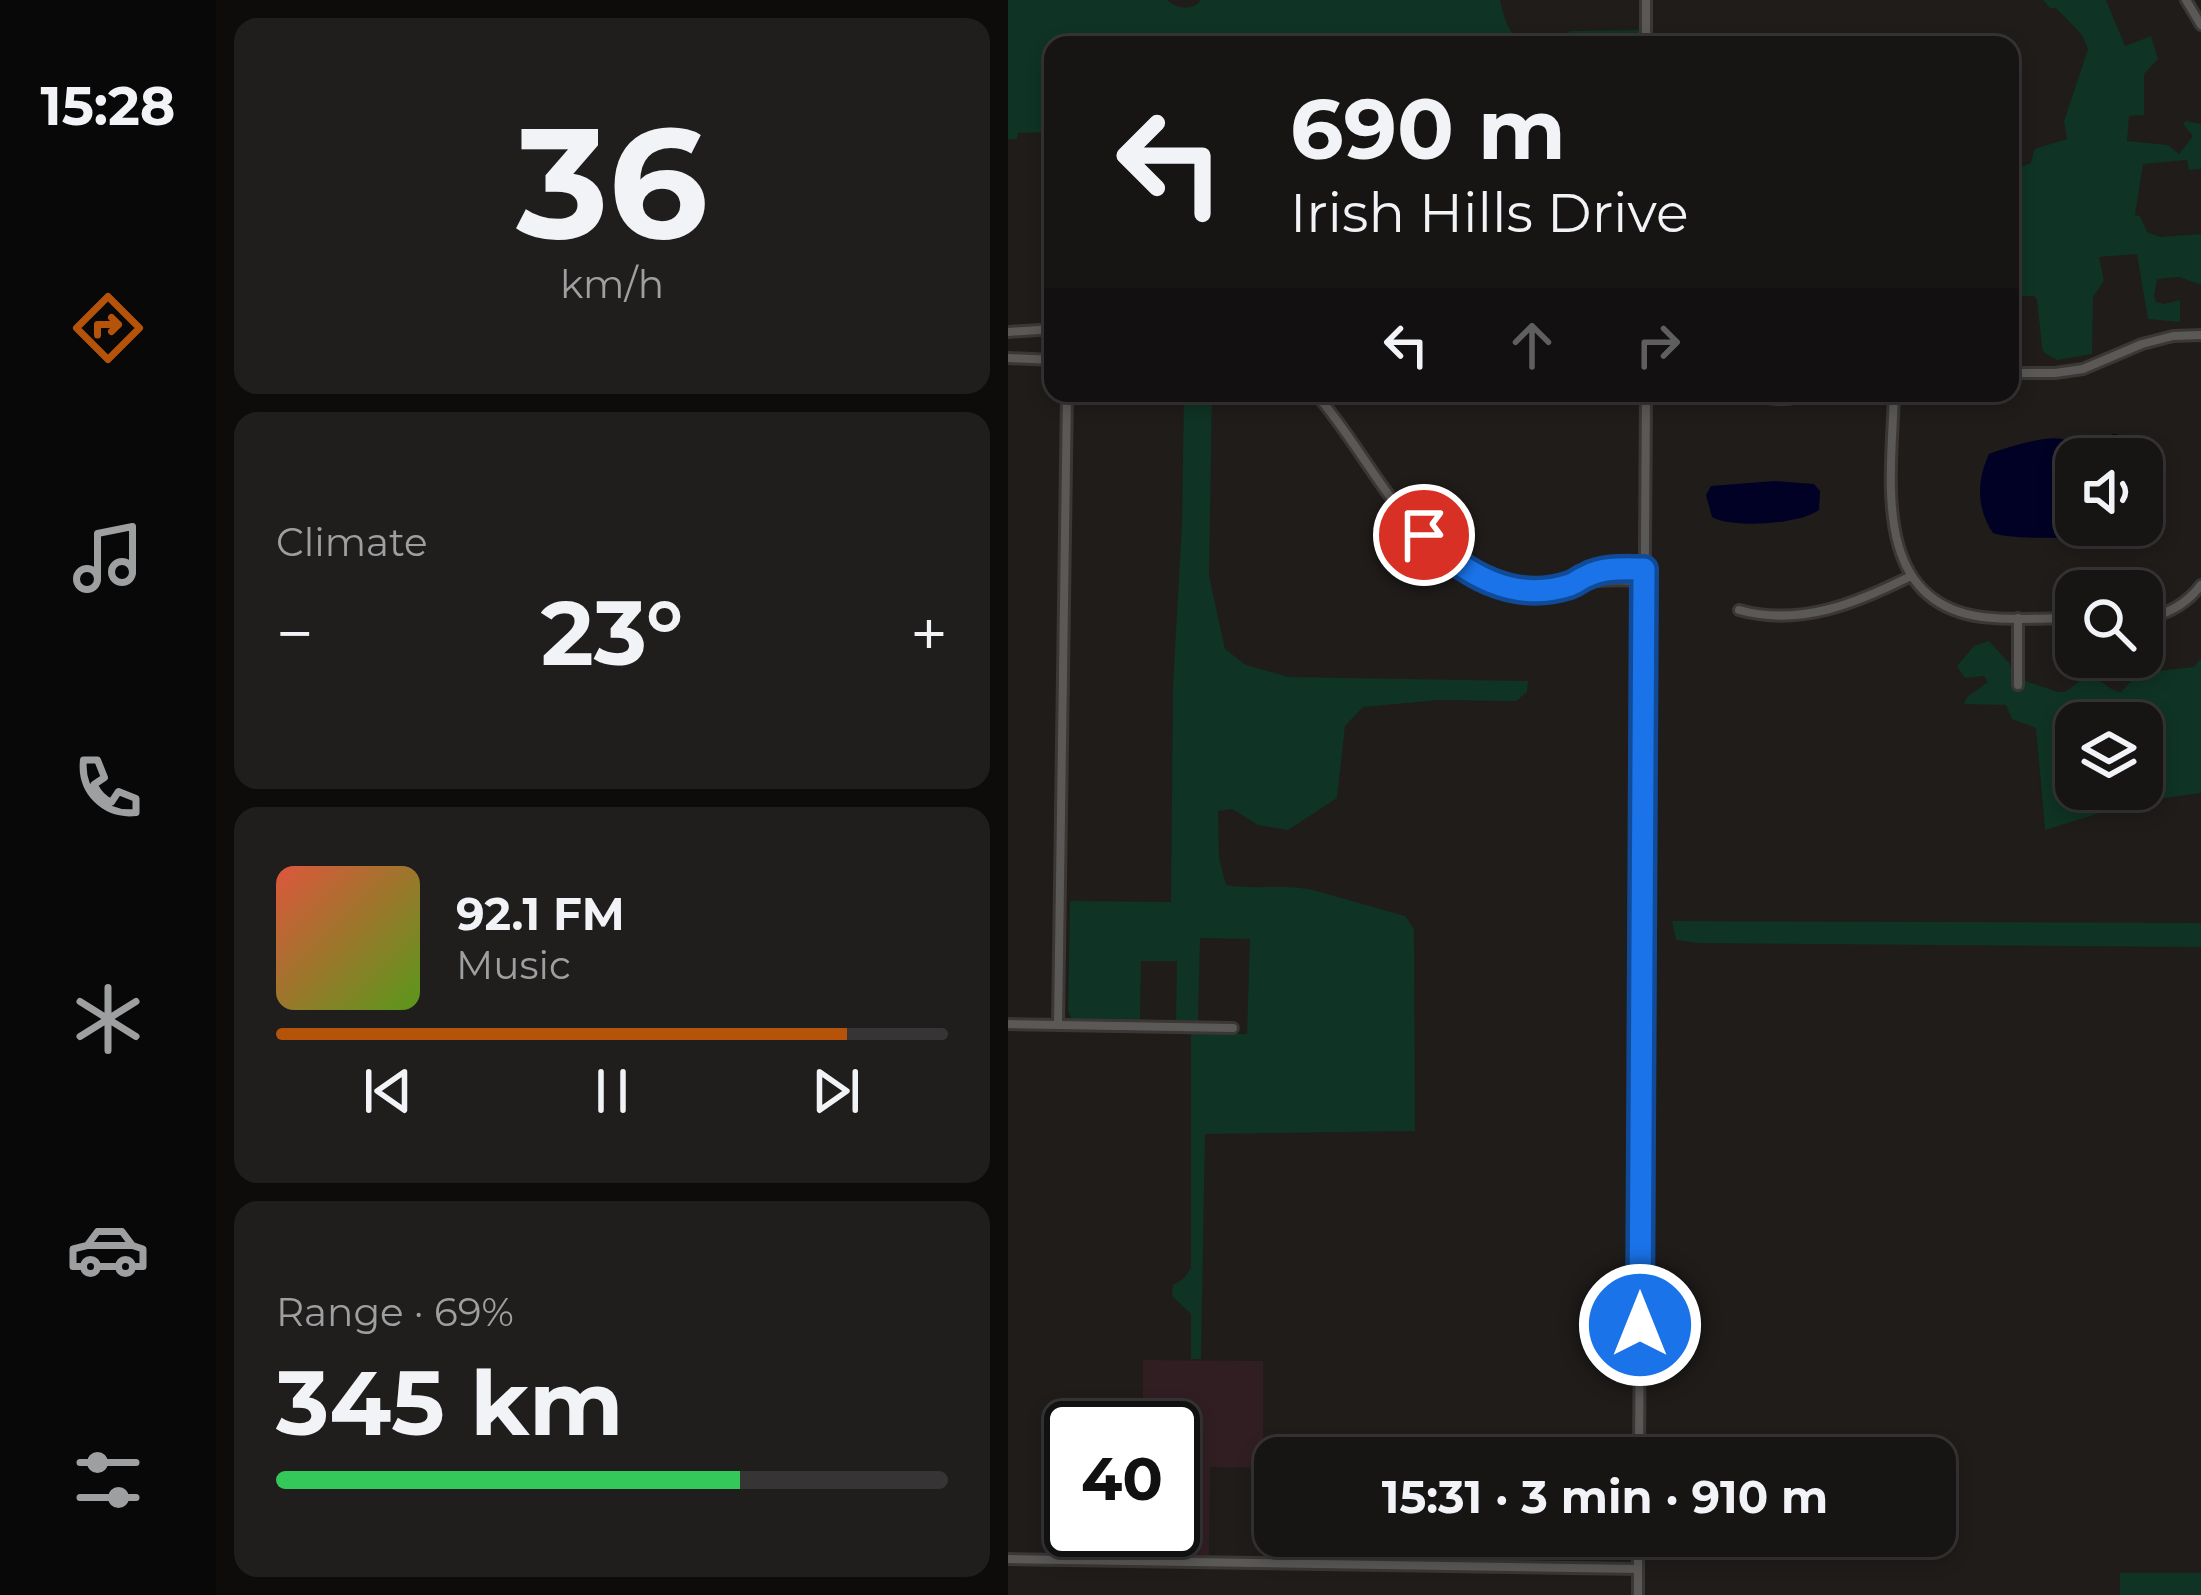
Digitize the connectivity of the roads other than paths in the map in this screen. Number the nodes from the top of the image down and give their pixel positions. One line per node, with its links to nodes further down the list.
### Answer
1 (1646, 0): 4 (street)
2 (2186, 0): 3 (street)
3 (2201, 25)
4 (1646, 36)
5 (1044, 330): 6 (street)
6 (1008, 332)
7 (2201, 335): 10 (street)
8 (1008, 358): 9 (street)
9 (1044, 359)
10 (2019, 373)
11 (1067, 402): 26 (street)
12 (1322, 402): 18 (street)
13 (1646, 402): 15 (street)
14 (1894, 402): 16 (street)
15 (1644, 569): 17 (street); 18 (street)
16 (1911, 576): 20 (street); 22 (street)
17 (1644, 581): 18 (street); 28 (street)
18 (1573, 585)
19 (2201, 585): 21 (street)
20 (1739, 610)
21 (2163, 614)
22 (2018, 618): 23 (street); 24 (street)
23 (2055, 618)
24 (2018, 685)
25 (1008, 1024): 26 (street)
26 (1058, 1024): 27 (street)
27 (1233, 1028)
28 (1639, 1437)
29 (1638, 1557): 31 (street)
30 (1008, 1559): 31 (street)
31 (1638, 1569): 32 (street)
32 (1638, 1595)

